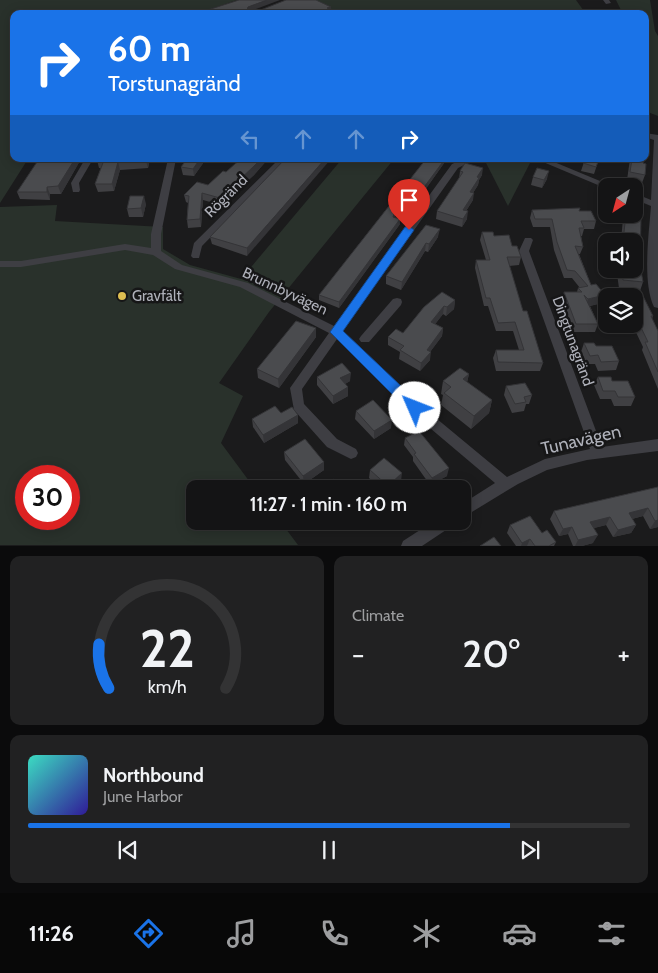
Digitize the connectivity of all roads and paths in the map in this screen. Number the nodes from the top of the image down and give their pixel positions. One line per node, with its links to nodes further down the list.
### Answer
1 (657, 137): 10 (street)
2 (87, 162): 8 (street)
3 (171, 162): 12 (street)
4 (280, 162): 13 (street, Rögränd)
5 (462, 162): 17 (street)
6 (548, 162): 7 (street)
7 (598, 182)
8 (76, 190)
9 (643, 200): 10 (street)
10 (654, 204): 16 (street)
11 (528, 240): 20 (street, Dingtunagränd)
12 (156, 252): 14 (street, Brunnbyvägen); 17 (street, Brunnbyvägen)
13 (196, 256)
14 (0, 264)
15 (397, 302): 18 (street)
16 (658, 304)
17 (336, 332): 21 (street); 22 (street, Brunnbyvägen)
18 (366, 338)
19 (658, 444): 20 (street, Tunavägen)
20 (598, 452): 22 (street, Tunavägen)
21 (351, 454)
22 (506, 484): 23 (street, Tunavägen)
23 (471, 506)
24 (433, 530): 25 (street)
25 (408, 546)

